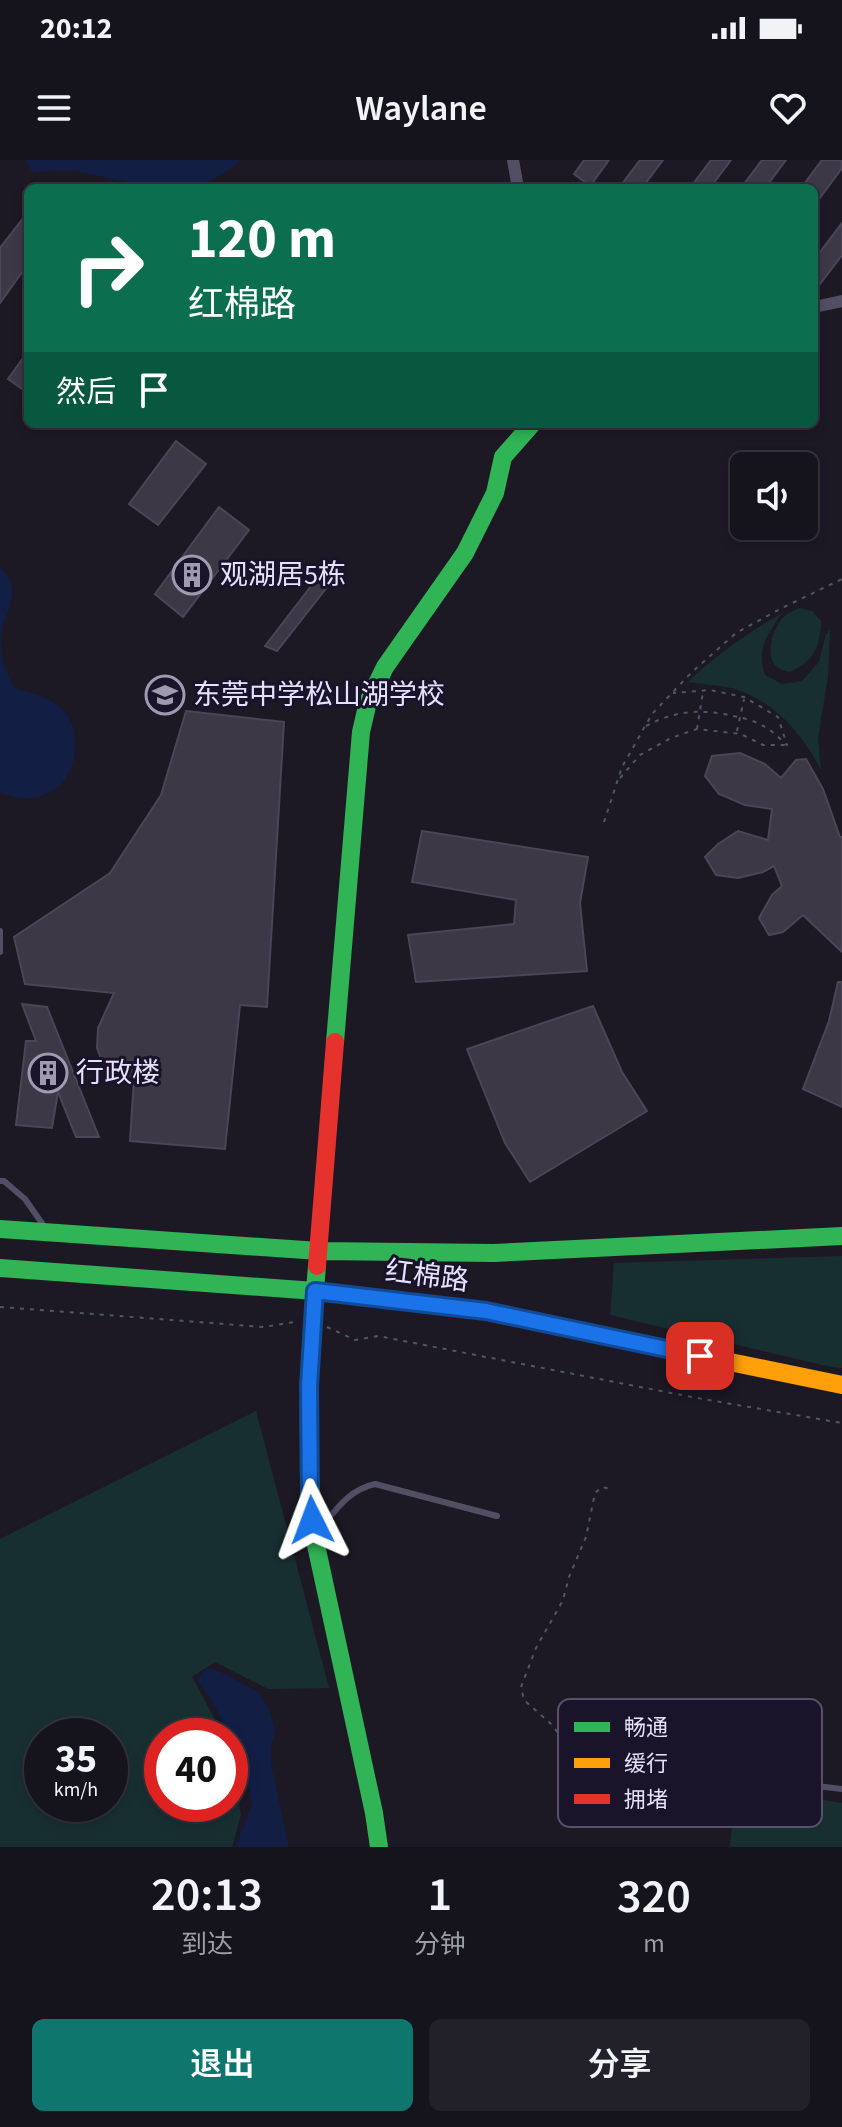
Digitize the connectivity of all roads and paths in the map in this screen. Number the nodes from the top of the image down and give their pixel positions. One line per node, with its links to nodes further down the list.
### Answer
1 (513, 160): 2 (street)
2 (517, 184)
3 (842, 301): 4 (street)
4 (818, 306)
5 (528, 428): 24 (main road)
6 (842, 579): 8 (path)
7 (704, 691): 8 (path); 9 (path); 10 (path)
8 (672, 693): 12 (path)
9 (744, 697): 11 (path); 15 (path)
10 (699, 710): 11 (path); 12 (path); 13 (path)
11 (740, 718): 14 (path); 15 (path)
12 (644, 728): 16 (path)
13 (697, 729): 14 (path); 16 (path)
14 (736, 733): 15 (path)
15 (787, 745)
16 (618, 780): 17 (path)
17 (604, 822)
18 (0, 931): 19 (lane)
19 (0, 952)
20 (0, 1181): 22 (lane)
21 (0, 1229): 22 (main road, 红棉路)
22 (48, 1232): 24 (main road, 红棉路)
23 (842, 1236): 24 (main road, 红棉路)
24 (319, 1251): 26 (main road)
25 (0, 1268): 26 (main road, 红棉路)
26 (315, 1291): 28 (main road); 29 (main road, 红棉路)
27 (0, 1307): 28 (path)
28 (312, 1320): 30 (path); 33 (main road)
29 (842, 1385)
30 (842, 1423)
31 (611, 1489): 34 (path)
32 (497, 1516): 33 (lane)
33 (314, 1536): 37 (main road)
34 (558, 1733)
35 (822, 1787): 36 (lane)
36 (842, 1789)
37 (379, 1847)

